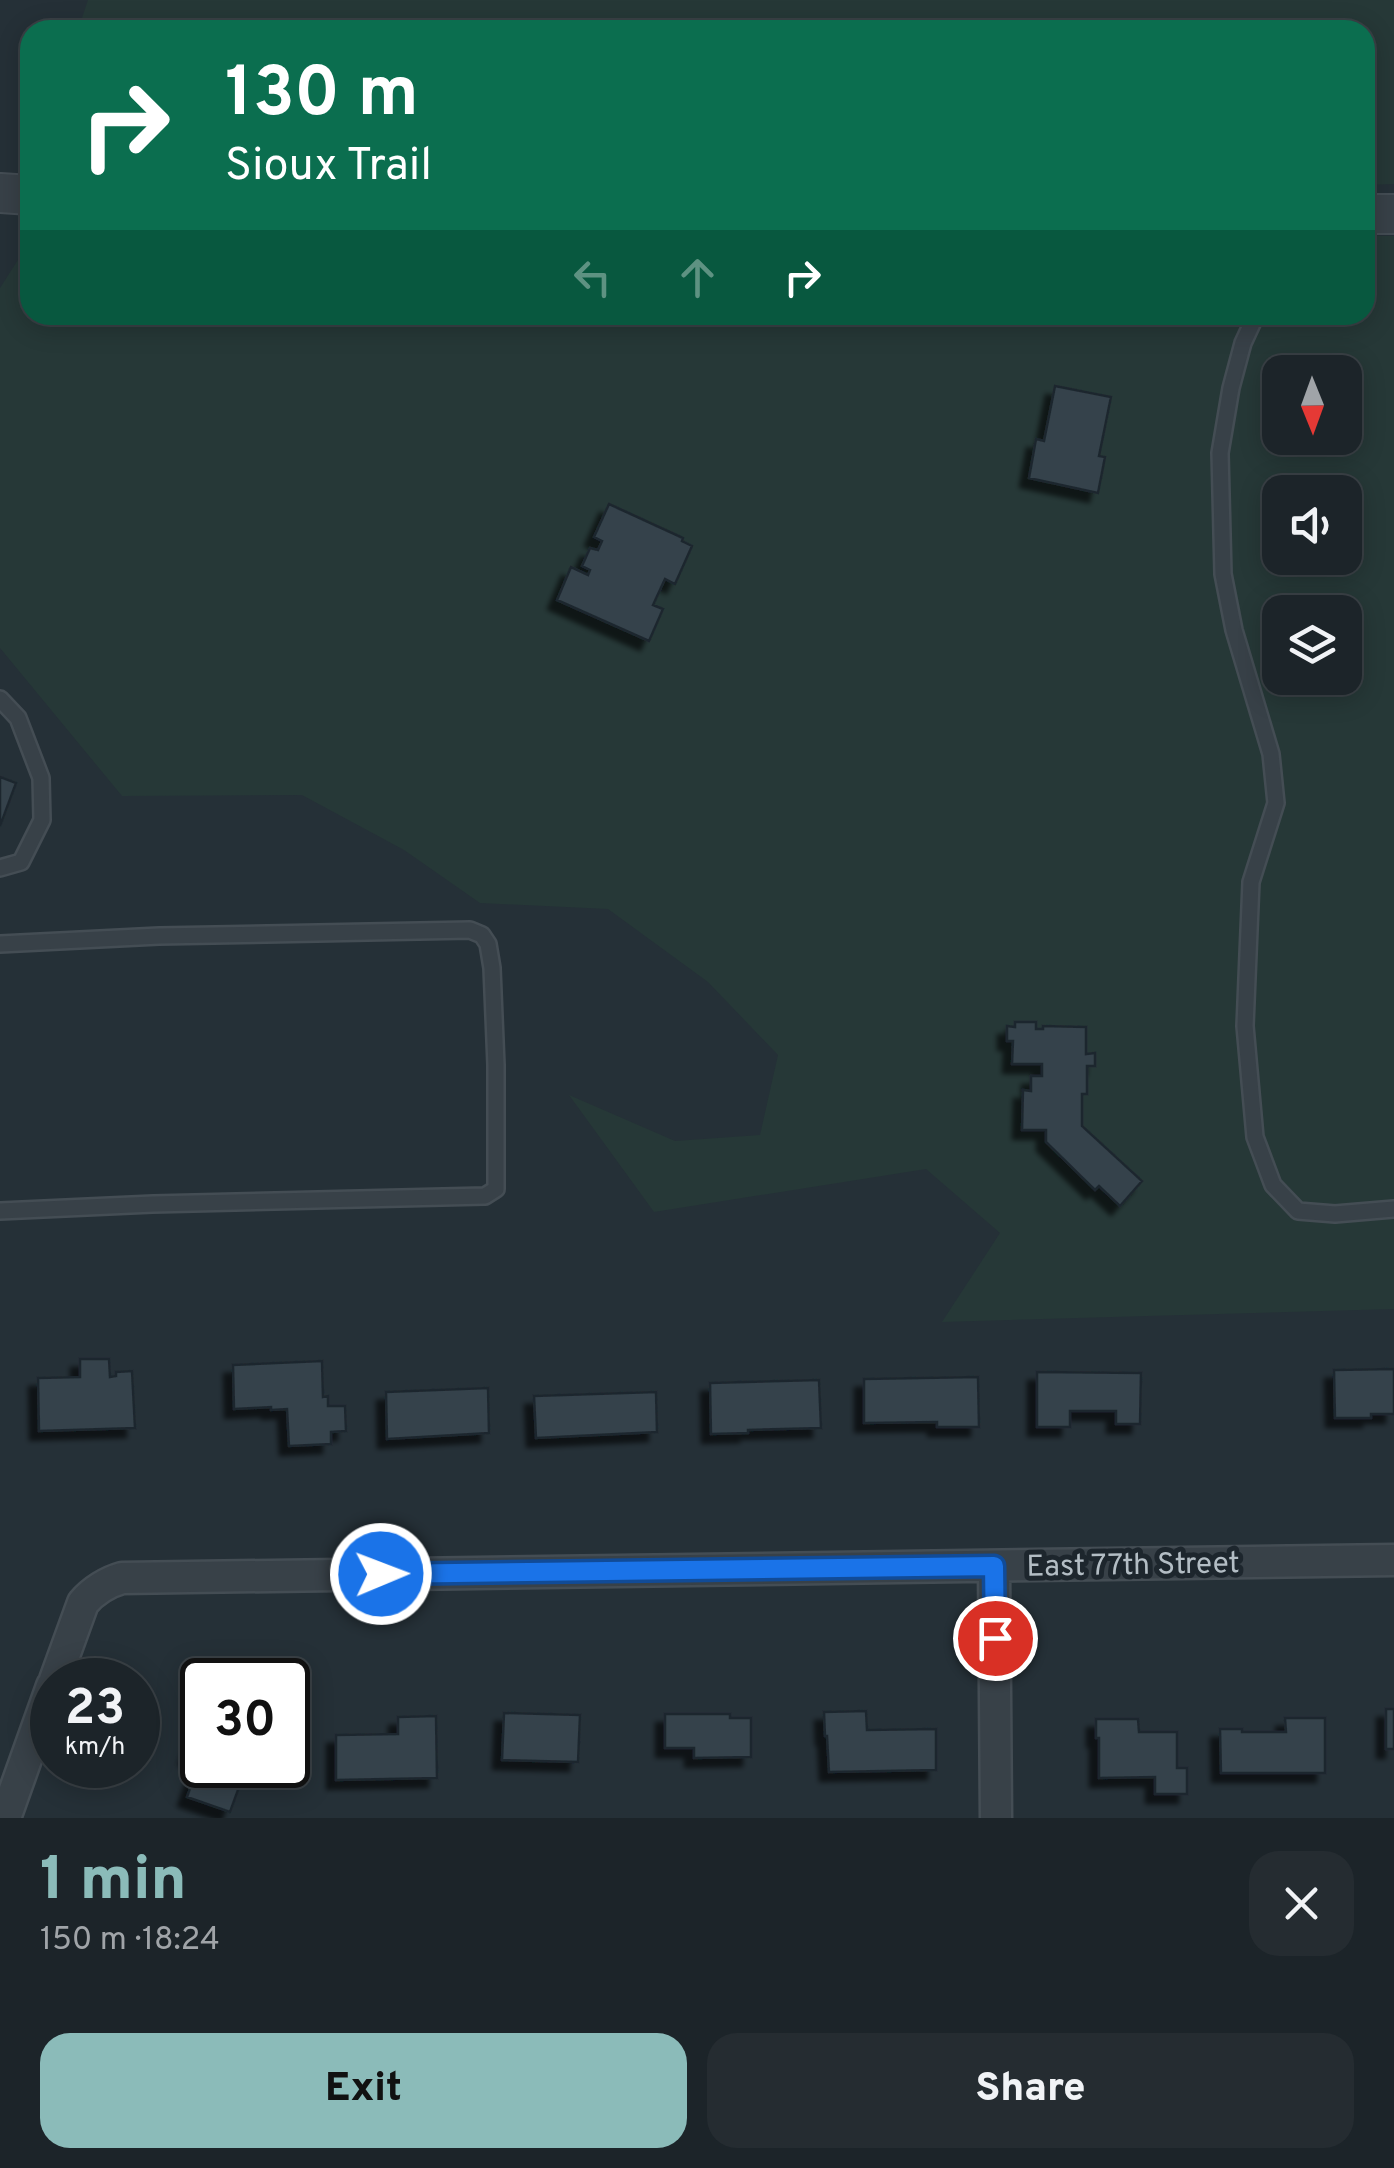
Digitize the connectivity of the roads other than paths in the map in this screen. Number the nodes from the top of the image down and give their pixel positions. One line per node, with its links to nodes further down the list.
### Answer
1 (1252, 325): 5 (lane)
2 (0, 699): 3 (lane)
3 (0, 868)
4 (0, 944): 6 (lane)
5 (1394, 1209)
6 (0, 1211)
7 (1394, 1560): 8 (street, East 77th Street)
8 (994, 1566): 9 (street, East 77th Street); 12 (street)
9 (62, 1658)
10 (30, 1748): 11 (street)
11 (4, 1818)
12 (996, 1818)

